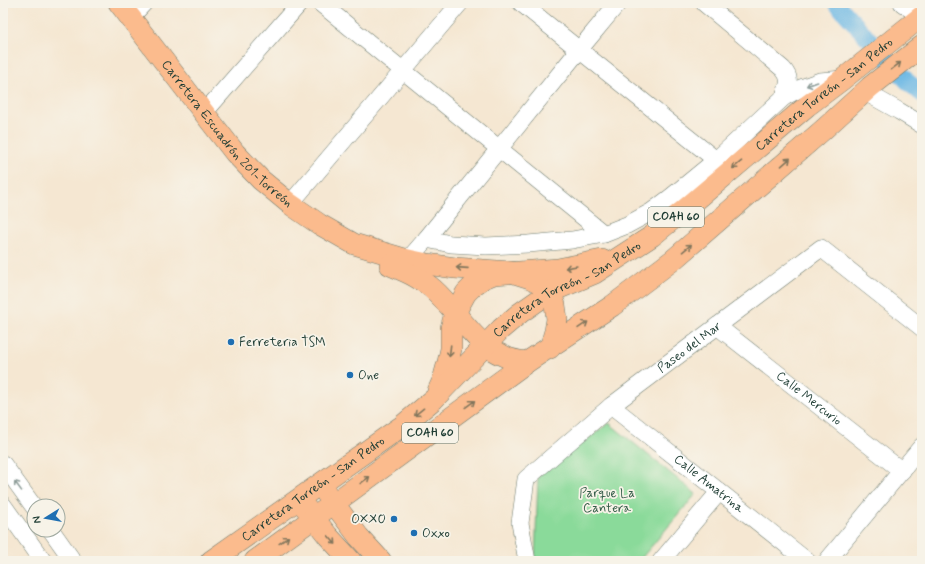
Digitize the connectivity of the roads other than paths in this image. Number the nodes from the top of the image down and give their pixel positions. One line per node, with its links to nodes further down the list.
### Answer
1 (300, 3): 16 (street)
2 (320, 3): 12 (street)
3 (460, 3): 12 (street)
4 (521, 3): 11 (street)
5 (618, 3): 11 (street)
6 (704, 3): 15 (street)
7 (902, 3): 9 (street)
8 (131, 8): 16 (main road, Carretera Escuadrón 201-Torreón)
9 (919, 19): 13 (main road, Carretera Torreón - San Pedro / COAH 60)
10 (922, 46): 14 (main road, Carretera Torreón - San Pedro / COAH 60, one-way to 10)
11 (579, 50): 18 (street); 19 (street)
12 (403, 71): 18 (street); 20 (street)
13 (849, 75): 15 (street, one-way to 15); 24 (main road, Carretera Torreón - San Pedro / COAH 60, one-way to 24)
14 (868, 89): 17 (street); 32 (main road, Carretera Torreón - San Pedro / COAH 60, one-way to 14)
15 (784, 97): 19 (street)
16 (203, 114): 20 (main road, Carretera Escuadrón 201-Torreón)
17 (922, 125)
18 (500, 149): 21 (street); 22 (street)
19 (716, 160): 21 (street)
20 (290, 204): 23 (main road, Carretera Escuadrón 201-Torreón)
21 (604, 234): 22 (street)
22 (426, 239): 25 (street)
23 (354, 244): 25 (main road); 28 (main road)
24 (623, 255): 26 (main road, one-way to 26); 27 (main road, Carretera Torreón - San Pedro / COAH 60)
25 (408, 260): 26 (main road, one-way to 25)
26 (511, 272): 27 (main road); 28 (main road)
27 (550, 292): 31 (main road, Carretera Torreón - San Pedro / COAH 60); 32 (main road)
28 (455, 313): 31 (main road); 34 (main road, one-way to 34)
29 (717, 326): 30 (street, Paseo del Mar); 35 (street, Paseo del Mar); 38 (street, Calle Mercurio)
30 (922, 328)
31 (486, 345): 33 (main road); 34 (main road, Carretera Torreón - San Pedro / COAH 60)
32 (550, 348): 33 (main road, Carretera Torreón - San Pedro / COAH 60)
33 (527, 362): 43 (main road, Carretera Torreón - San Pedro / COAH 60, one-way to 33)
34 (434, 398): 39 (main road, Carretera Torreón - San Pedro / COAH 60, one-way to 39)
35 (611, 406): 40 (street, Calle Amatrina); 53 (street, Paseo del Mar)
36 (922, 446): 38 (street)
37 (3, 464): 41 (street, one-way to 37)
38 (902, 471): 56 (street)
39 (319, 484): 42 (main road, Carretera Torreón - San Pedro / COAH 60); 43 (main road)
40 (720, 492): 54 (street); 55 (street, Calle Amatrina)
41 (28, 498)
42 (299, 498): 45 (main road); 49 (main road, Carretera Torreón - San Pedro / COAH 60)
43 (333, 503): 45 (main road, Carretera Torreón - San Pedro / COAH 60); 52 (main road)
44 (3, 505): 47 (street)
45 (313, 518): 50 (main road, Carretera Torreón - San Pedro / COAH 60, one-way to 45); 51 (main road, one-way to 51)
46 (56, 538): 48 (street)
47 (43, 561)
48 (73, 561)
49 (211, 561)
50 (255, 561)
51 (351, 561)
52 (381, 561)
53 (527, 561)
54 (661, 561)
55 (807, 561)
56 (827, 561)

